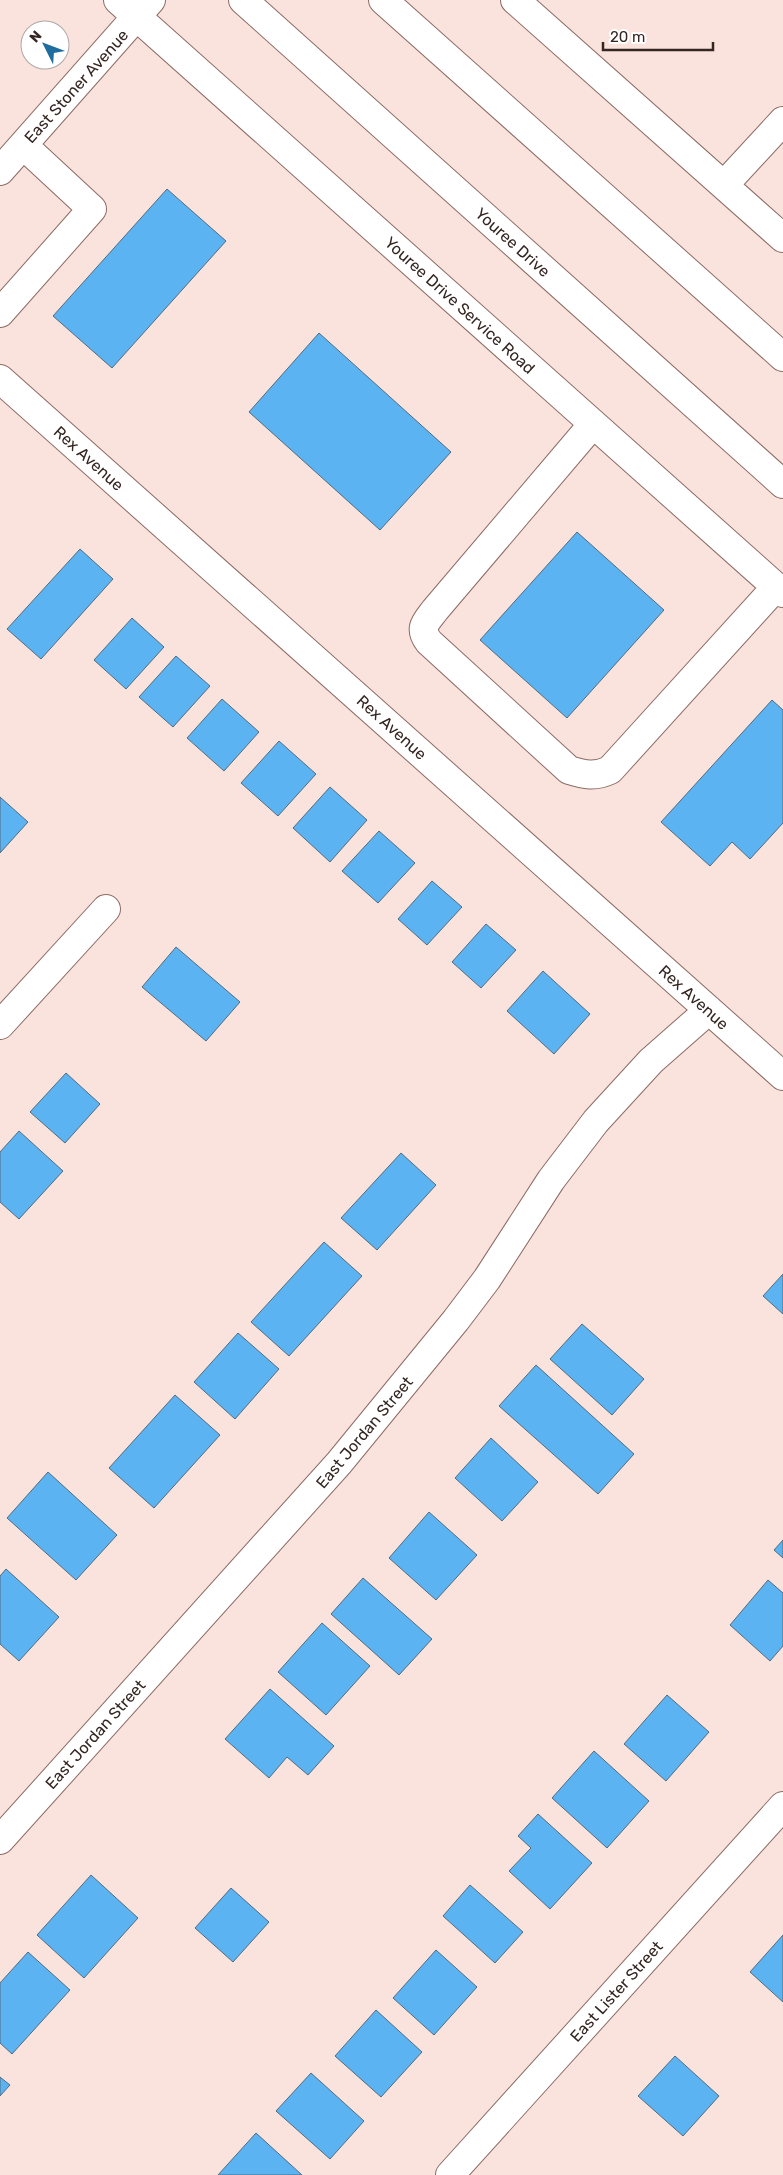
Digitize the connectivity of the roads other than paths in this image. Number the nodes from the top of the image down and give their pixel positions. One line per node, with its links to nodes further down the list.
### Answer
1 (243, 0): 14 (street, Youree Drive)
2 (383, 0): 11 (street)
3 (515, 0): 8 (street)
4 (135, 6): 6 (street, East Stoner Avenue); 13 (street, Youree Drive Service Road)
5 (783, 121): 8 (street)
6 (23, 145): 7 (street, East Stoner Avenue); 10 (street)
7 (0, 171)
8 (724, 186): 9 (street)
9 (783, 238)
10 (0, 313)
11 (783, 357)
12 (0, 379): 17 (street, Rex Avenue)
13 (592, 424): 15 (street, Youree Drive Service Road); 15 (street)
14 (783, 484)
15 (780, 590)
16 (106, 910): 18 (street)
17 (709, 1010): 19 (street, Rex Avenue); 21 (street, East Jordan Street)
18 (0, 1025)
19 (783, 1076)
20 (783, 1806): 22 (street, East Lister Street)
21 (0, 1840)
22 (450, 2175)

